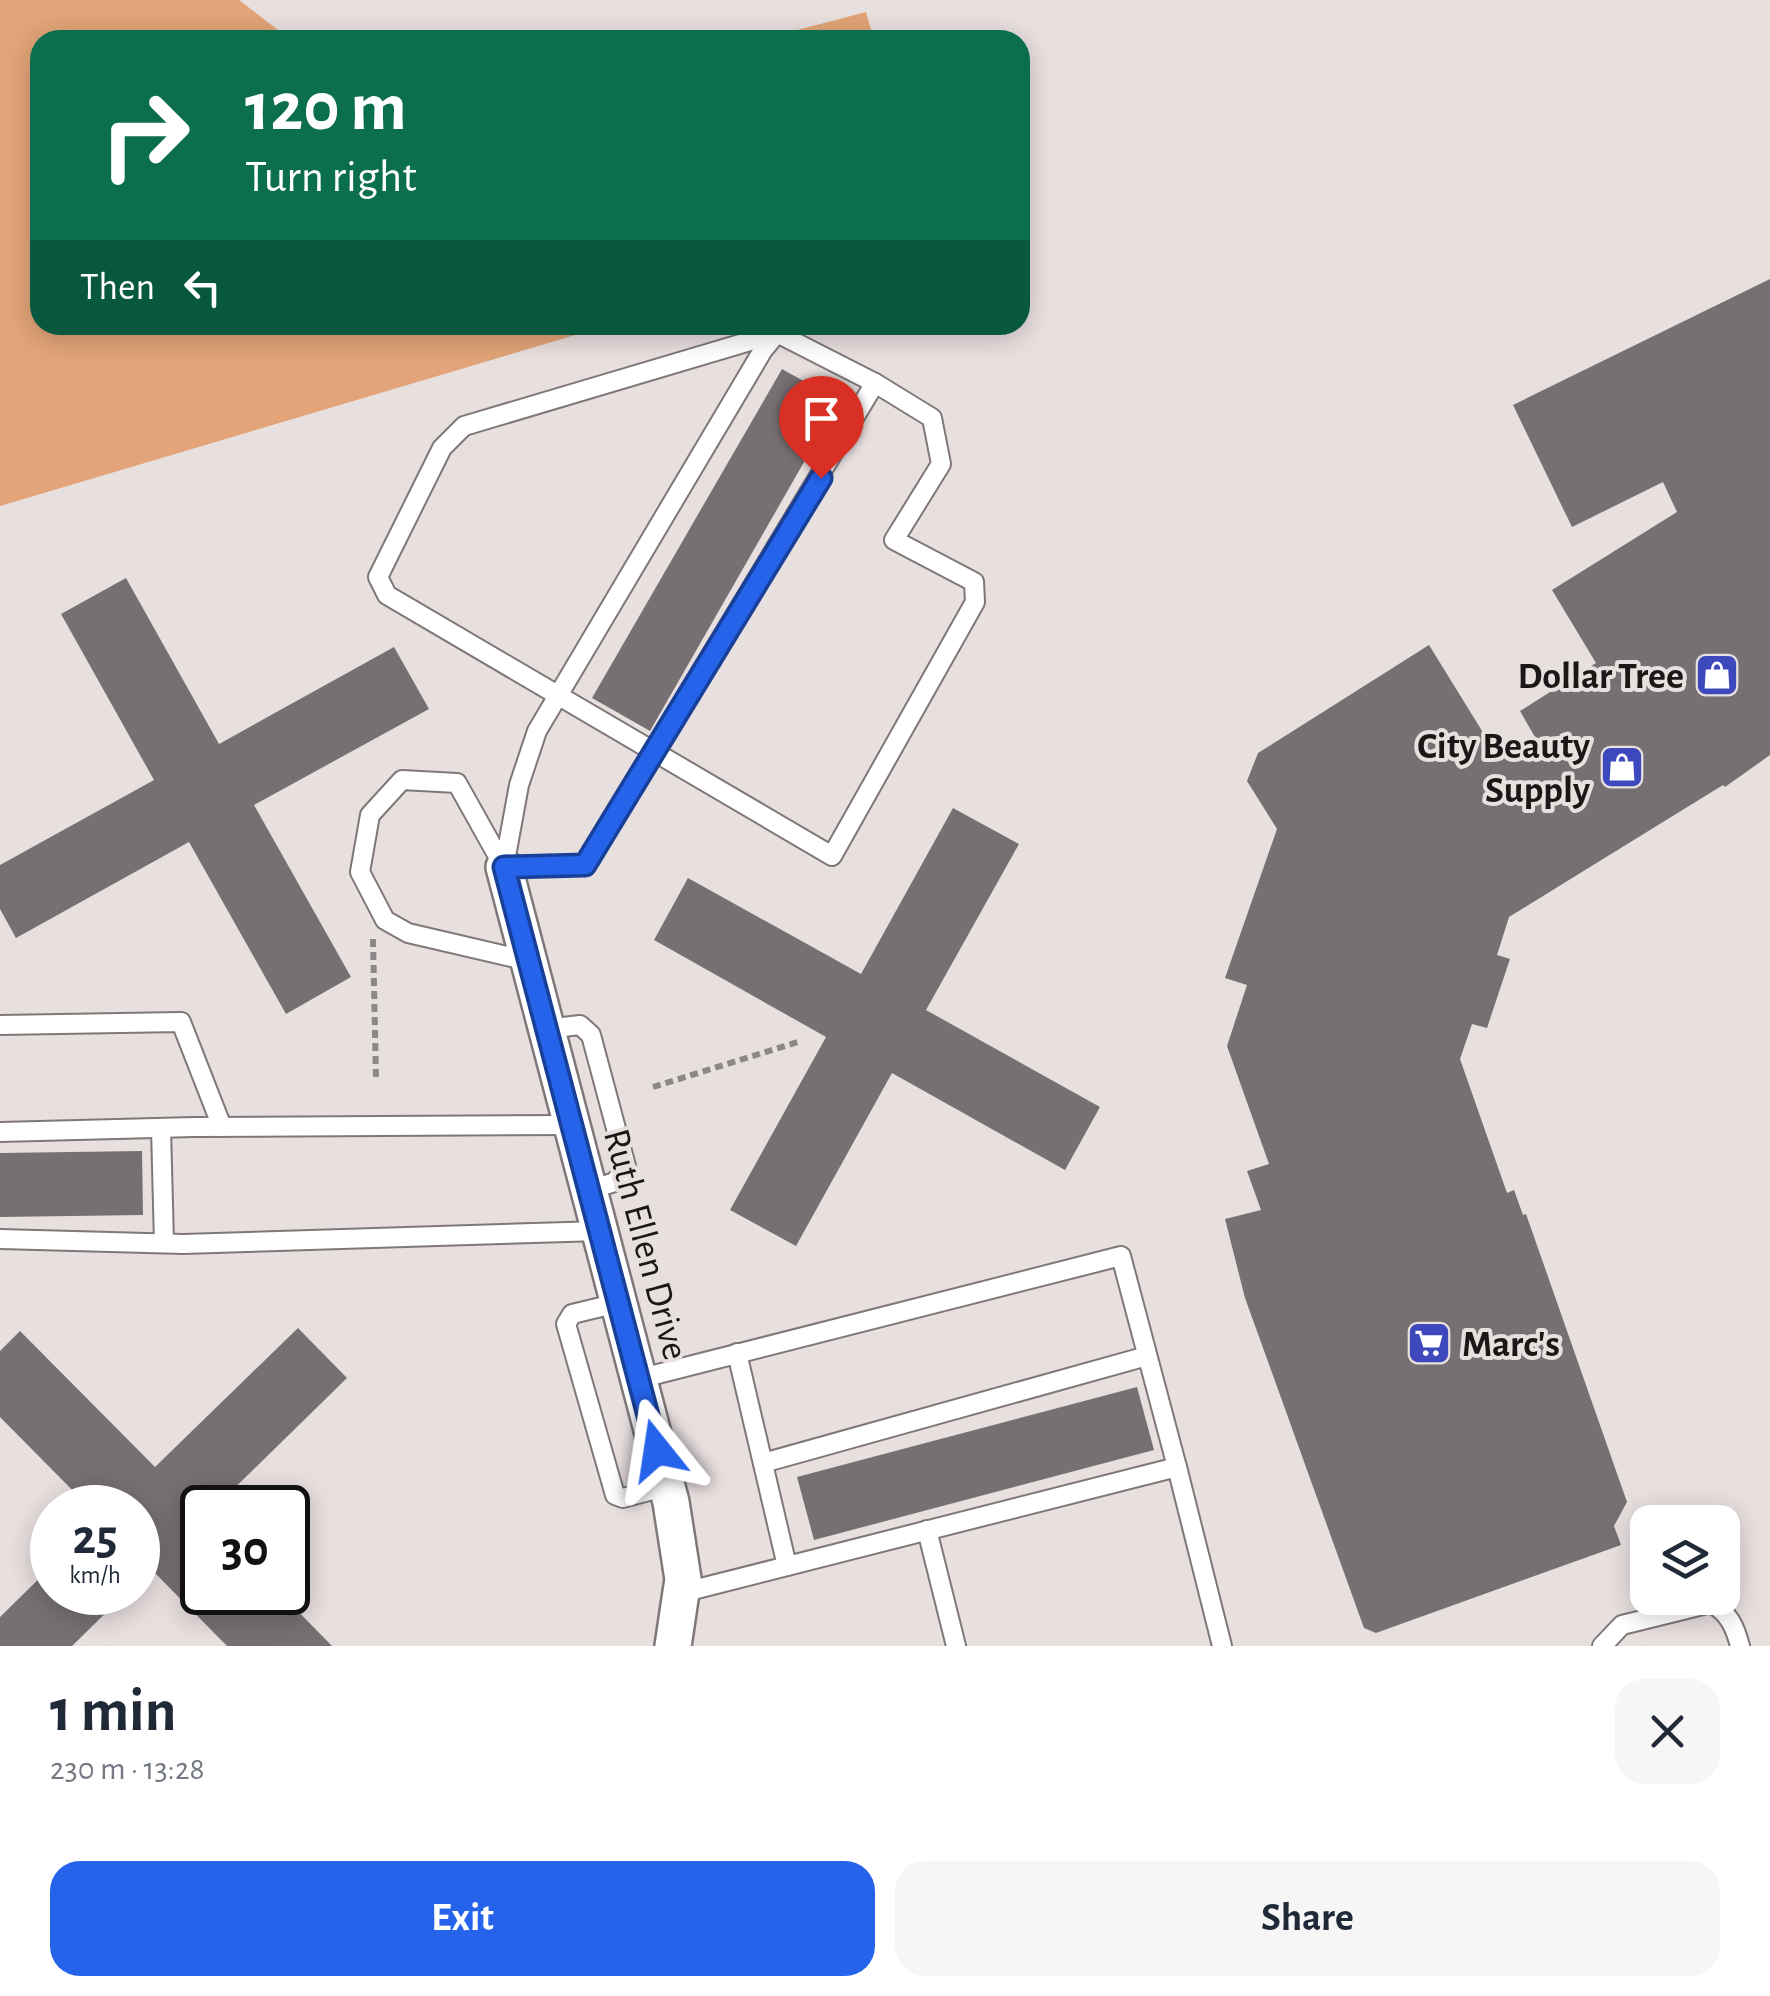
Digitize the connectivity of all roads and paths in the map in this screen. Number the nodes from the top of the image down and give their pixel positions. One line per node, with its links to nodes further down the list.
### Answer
1 (770, 335): 5 (lane)
2 (775, 335): 5 (lane)
3 (781, 335): 4 (lane)
4 (875, 383): 6 (lane); 6 (lane)
5 (557, 697): 6 (lane); 7 (lane)
6 (654, 750): 7 (lane)
7 (504, 867): 9 (street, Ruth Ellen Drive); 9 (lane)
8 (373, 934): 13 (path)
9 (528, 960): 11 (street, Ruth Ellen Drive)
10 (0, 1026): 16 (lane)
11 (546, 1029): 15 (street, Ruth Ellen Drive); 19 (lane)
12 (801, 1041): 14 (path)
13 (376, 1078)
14 (653, 1087)
15 (572, 1125): 16 (lane); 19 (street, Ruth Ellen Drive)
16 (222, 1126): 17 (lane)
17 (162, 1128): 18 (lane); 22 (lane)
18 (0, 1132)
19 (588, 1190): 20 (street, Ruth Ellen Drive)
20 (600, 1231): 22 (lane); 23 (street, Ruth Ellen Drive)
21 (0, 1239): 22 (lane)
22 (164, 1243)
23 (618, 1303): 26 (street, Ruth Ellen Drive); 29 (lane)
24 (737, 1353): 25 (lane); 26 (lane); 27 (lane)
25 (1147, 1356): 27 (lane); 28 (lane)
26 (638, 1379): 29 (street, Ruth Ellen Drive)
27 (763, 1463): 31 (lane)
28 (1177, 1467): 30 (lane); 35 (lane)
29 (667, 1486): 32 (street, Ruth Ellen Drive)
30 (927, 1530): 31 (lane); 34 (lane)
31 (787, 1566): 32 (lane)
32 (681, 1593): 33 (street, Ruth Ellen Drive)
33 (674, 1646)
34 (956, 1646)
35 (1222, 1646)
36 (1602, 1646): 37 (lane)
37 (1740, 1646)

